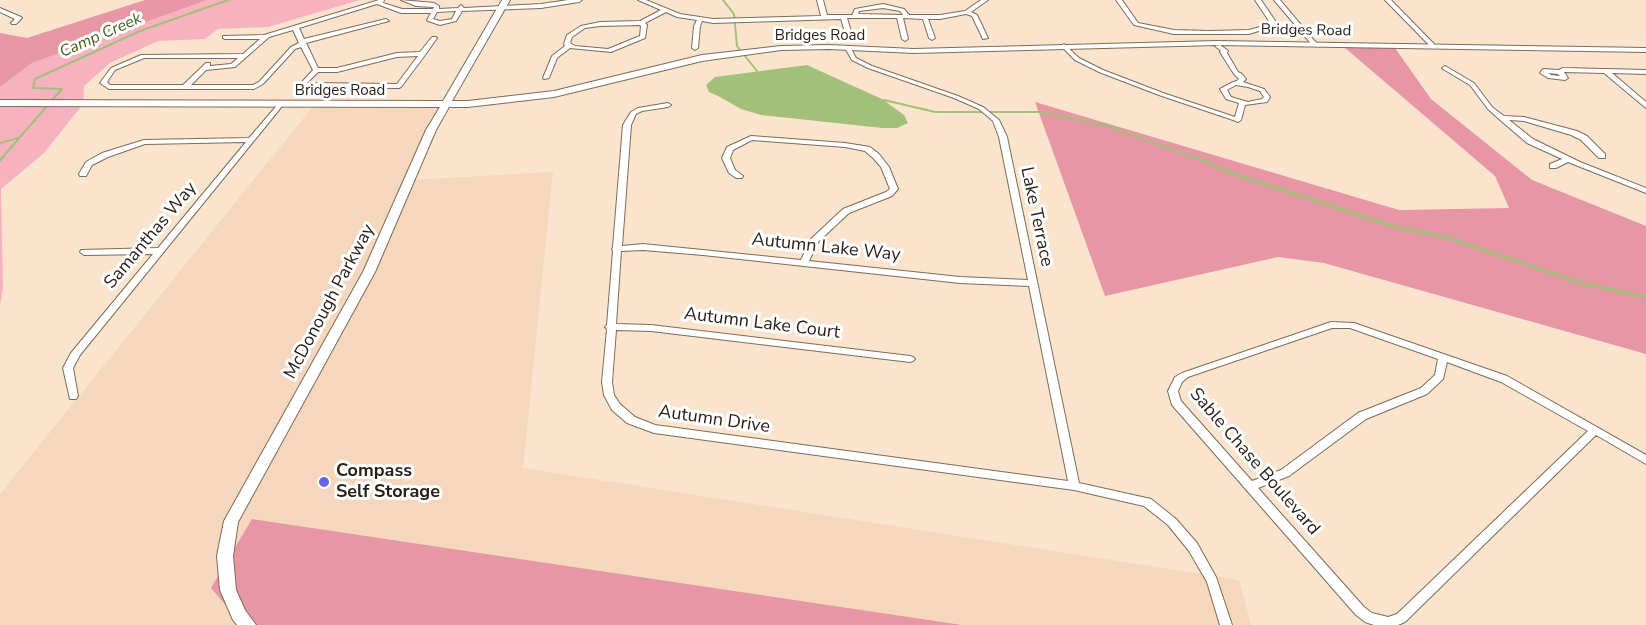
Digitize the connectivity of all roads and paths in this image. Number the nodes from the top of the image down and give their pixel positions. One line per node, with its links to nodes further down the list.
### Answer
1 (404, 0): 15 (street)
2 (488, 0): 13 (street)
3 (560, 0): 14 (street)
4 (641, 0): 18 (street)
5 (820, 0): 23 (street)
6 (985, 0): 19 (street)
7 (1119, 0): 32 (street)
8 (1258, 0): 32 (street)
9 (1276, 0): 42 (street)
10 (1388, 0): 43 (street)
11 (574, 1): 14 (street)
12 (382, 2): 15 (street); 31 (street)
13 (476, 3): 14 (street); 16 (street)
14 (504, 4): 16 (street); 30 (street, McDonough Parkway)
15 (436, 8): 16 (street); 16 (street)
16 (461, 8): 30 (street)
17 (0, 10): 28 (street)
18 (664, 11): 26 (street); 29 (street)
19 (967, 12): 25 (street); 37 (street)
20 (854, 16): 21 (street); 22 (street); 24 (street)
21 (899, 16): 22 (street); 38 (street)
22 (907, 16): 25 (street)
23 (824, 17): 24 (street); 26 (street)
24 (844, 17): 33 (street)
25 (925, 17): 39 (street)
26 (700, 20): 46 (street)
27 (386, 21): 40 (street)
28 (14, 23)
29 (641, 23): 44 (street); 44 (street)
30 (493, 24): 63 (street, McDonough Parkway)
31 (295, 27): 35 (street); 40 (street)
32 (1210, 33): 41 (street)
33 (849, 35)
34 (225, 37): 35 (street)
35 (265, 37): 51 (street)
36 (434, 38): 49 (street)
37 (985, 38)
38 (905, 39)
39 (932, 39)
40 (302, 43): 54 (street); 60 (street)
41 (1218, 45): 42 (street, Bridges Road); 45 (street, Bridges Road); 59 (street)
42 (1315, 45): 43 (street, Bridges Road)
43 (1432, 45): 48 (street, Bridges Road)
44 (569, 46): 58 (street)
45 (1064, 46): 47 (street, Bridges Road); 64 (street)
46 (695, 48)
47 (848, 48): 63 (street, Bridges Road); 79 (street, Lake Terrace)
48 (1646, 50)
49 (423, 54): 54 (street); 54 (street)
50 (216, 56): 51 (street); 52 (street); 60 (street)
51 (244, 56): 52 (street)
52 (204, 68): 60 (street)
53 (1445, 68): 67 (street)
54 (316, 70)
55 (1606, 71): 56 (street); 57 (street); 66 (street)
56 (1560, 72)
57 (1646, 72)
58 (546, 78)
59 (1241, 82): 64 (street); 64 (street)
60 (185, 87)
61 (0, 102): 62 (street, Bridges Road)
62 (281, 104): 63 (street, Bridges Road); 68 (street, Samanthas Way)
63 (445, 104): 88 (street, McDonough Parkway)
64 (1242, 104)
65 (668, 105): 75 (street, Autumn Drive)
66 (1646, 106)
67 (1501, 118): 69 (street); 70 (street)
68 (252, 140): 72 (street); 76 (street, Samanthas Way)
69 (1602, 156)
70 (1567, 159): 71 (street); 74 (street)
71 (1553, 166)
72 (83, 174)
73 (739, 176): 78 (street)
74 (1646, 191)
75 (616, 249): 78 (street, Autumn Lake Way); 80 (street, Autumn Drive)
76 (160, 251): 77 (street); 83 (street, Samanthas Way)
77 (84, 252)
78 (805, 261): 79 (street, Autumn Lake Way)
79 (1033, 283): 86 (street, Lake Terrace)
80 (610, 327): 82 (street, Autumn Lake Court); 86 (street, Autumn Drive)
81 (1443, 358): 84 (street, Sable Chase Boulevard); 87 (street); 87 (street, Sable Chase Boulevard)
82 (910, 359)
83 (74, 396)
84 (1595, 430): 85 (street, Sable Chase Boulevard); 87 (street, Sable Chase Boulevard)
85 (1646, 460)
86 (1074, 486): 89 (street, Autumn Drive)
87 (1250, 486)
88 (248, 625)
89 (1226, 625)

